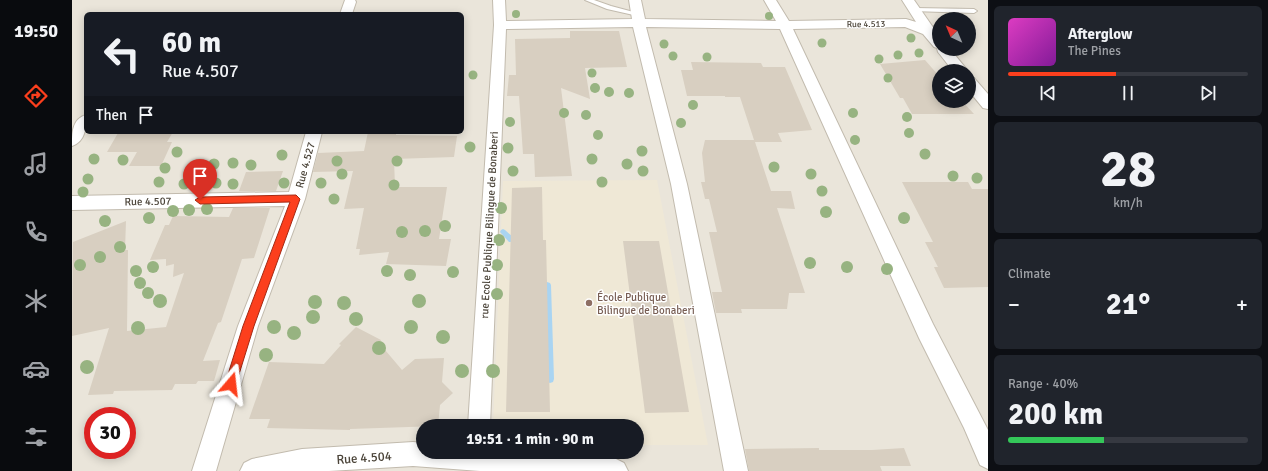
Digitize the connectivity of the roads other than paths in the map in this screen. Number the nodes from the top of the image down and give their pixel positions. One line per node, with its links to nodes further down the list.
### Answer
1 (498, 0): 10 (street, rue Ecole Publique Bilingue de Bonaberi)
2 (588, 0): 9 (lane)
3 (635, 0): 9 (street)
4 (770, 0): 11 (street)
5 (350, 2): 8 (street)
6 (911, 5): 7 (lane); 12 (street)
7 (974, 11)
8 (347, 12)
9 (638, 19): 10 (street, Rue 4.513); 11 (street, Rue 4.513); 29 (street)
10 (500, 25): 23 (street, rue Ecole Publique Bilingue de Bonaberi)
11 (784, 25): 12 (street, Rue 4.513); 24 (street)
12 (928, 31): 13 (street, Rue 4.513)
13 (932, 36)
14 (949, 56): 15 (street)
15 (955, 64)
16 (976, 89): 17 (street)
17 (988, 104)
18 (84, 123): 20 (street)
19 (313, 134): 21 (street, Rue 4.527)
20 (72, 140)
21 (296, 199): 22 (street, Rue 4.507); 26 (street, Rue 4.527)
22 (72, 203)
23 (479, 419)
24 (988, 457)
25 (477, 461): 27 (street, Rue 4.504); 28 (street)
26 (204, 471)
27 (252, 471)
28 (616, 471)
29 (736, 471)

